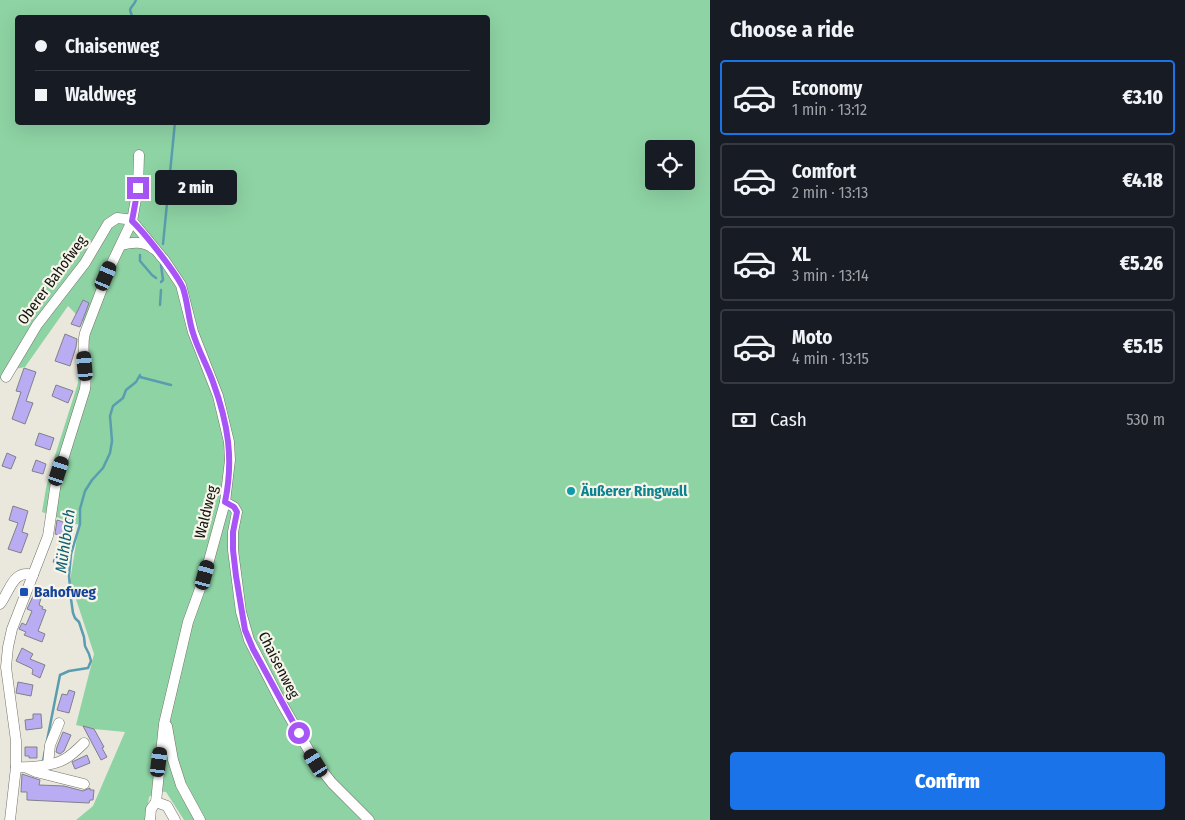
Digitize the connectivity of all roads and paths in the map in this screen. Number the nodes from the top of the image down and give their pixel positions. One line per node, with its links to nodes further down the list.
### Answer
1 (139, 155): 2 (street)
2 (132, 222): 3 (street); 4 (street, Waldweg); 5 (street, Oberer Bahofweg)
3 (121, 245): 4 (street); 7 (street)
4 (155, 249): 6 (street, Waldweg)
5 (6, 377)
6 (225, 502): 10 (street, Waldweg); 21 (street, Chaisenweg)
7 (33, 575): 8 (street); 13 (street)
8 (0, 604)
9 (59, 723): 12 (street)
10 (164, 724): 16 (street, Waldweg); 20 (street)
11 (84, 743): 12 (street)
12 (48, 764): 14 (street)
13 (16, 767): 14 (street); 17 (street)
14 (27, 768): 15 (street)
15 (84, 784)
16 (156, 802): 18 (street, Waldweg); 19 (street)
17 (10, 820)
18 (150, 820)
19 (175, 820)
20 (200, 820)
21 (370, 820)

